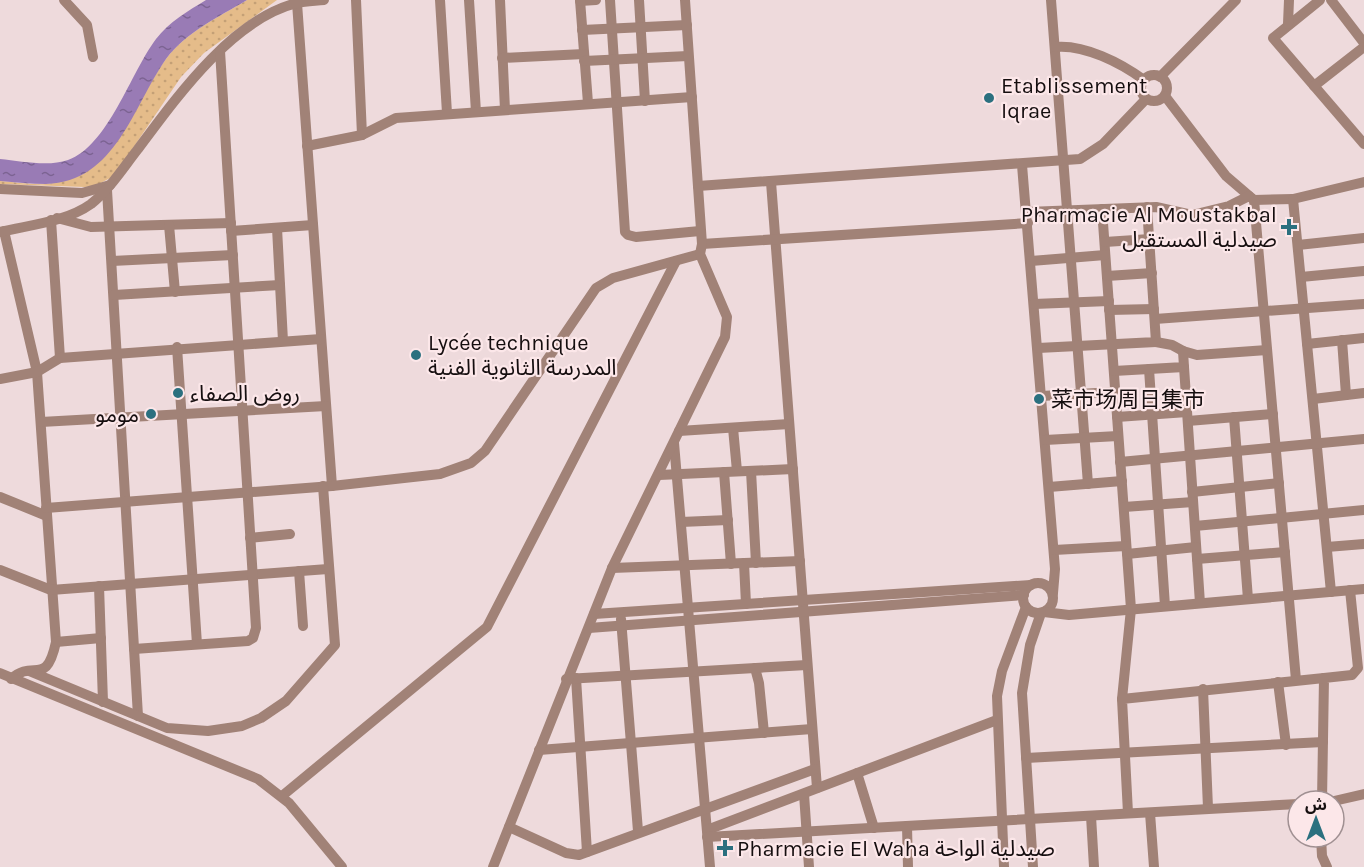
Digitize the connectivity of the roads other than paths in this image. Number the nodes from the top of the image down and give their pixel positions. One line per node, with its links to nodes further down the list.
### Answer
1 (63, 0): 29 (street)
2 (324, 0): 18 (street)
3 (356, 0): 46 (street)
4 (440, 0): 45 (street)
5 (469, 0): 44 (street)
6 (500, 0): 31 (street)
7 (580, 0): 8 (street); 24 (street)
8 (596, 0)
9 (610, 0): 23 (street)
10 (639, 0): 22 (street)
11 (699, 0): 17 (street)
12 (1052, 0): 26 (street)
13 (1236, 0): 34 (street)
14 (1281, 0): 19 (street)
15 (1320, 0): 20 (street)
16 (1331, 0): 25 (street)
17 (685, 1): 21 (street)
18 (297, 3): 27 (street); 48 (street)
19 (1289, 5): 20 (street)
20 (1288, 24): 36 (street)
21 (687, 25): 22 (street); 28 (street)
22 (640, 28): 23 (street); 32 (street)
23 (612, 29): 24 (street); 33 (street)
24 (582, 30): 30 (street)
25 (1364, 45): 36 (street)
26 (1055, 47): 35 (street); 49 (street)
27 (220, 51): 54 (street); 65 (street)
28 (688, 56): 32 (street); 38 (street)
29 (93, 57)
30 (584, 57): 31 (street); 33 (street); 42 (street)
31 (502, 58): 43 (street)
32 (642, 58): 33 (street); 40 (street)
33 (614, 59): 41 (street)
34 (1160, 77): 35 (street); 37 (street)
35 (1144, 80): 39 (street)
36 (1314, 86): 47 (street)
37 (1165, 96): 39 (street); 56 (street)
38 (692, 97): 40 (street); 53 (street)
39 (1146, 99): 49 (street)
40 (645, 100): 41 (street)
41 (616, 102): 42 (street); 68 (street)
42 (588, 103): 43 (street)
43 (505, 110): 44 (street)
44 (476, 112): 45 (street)
45 (447, 113): 46 (street)
46 (362, 135): 48 (street)
47 (1364, 144)
48 (307, 146): 64 (street)
49 (1062, 161): 50 (street); 60 (street)
50 (1022, 165): 51 (street); 61 (street)
51 (771, 182): 53 (street); 72 (street)
52 (1364, 182): 57 (street)
53 (698, 186): 68 (street)
54 (109, 187): 55 (street); 62 (street); 66 (street)
55 (0, 189)
56 (1251, 198): 57 (street); 58 (street); 96 (street)
57 (1293, 199): 74 (street)
58 (1147, 207): 59 (street); 71 (street)
59 (1102, 209): 60 (street); 73 (street)
60 (1066, 210): 61 (street); 78 (street)
61 (1027, 218): 72 (street); 82 (street)
62 (54, 219): 66 (street); 69 (street); 112 (street)
63 (169, 225): 65 (street); 66 (street); 79 (street)
64 (313, 225): 67 (street); 99 (street)
65 (231, 227): 67 (street); 76 (street)
66 (110, 228): 80 (street)
67 (277, 228): 87 (street)
68 (700, 231): 75 (street)
69 (2, 232): 116 (street)
70 (1364, 238): 74 (street)
71 (1150, 239): 73 (street); 84 (street)
72 (775, 240): 75 (street); 134 (street)
73 (1105, 242): 77 (street)
74 (1298, 245): 86 (street)
75 (701, 249): 81 (street); 136 (street)
76 (233, 255): 79 (street); 88 (street)
77 (1106, 255): 78 (street); 85 (street)
78 (1070, 258): 82 (street); 91 (street)
79 (172, 259): 80 (street); 89 (street)
80 (112, 261): 90 (street)
81 (676, 261): 156 (street); 261 (street)
82 (1031, 261): 92 (street)
83 (1364, 271): 86 (street)
84 (1152, 273): 85 (street); 97 (street)
85 (1107, 276): 94 (street)
86 (1301, 277): 95 (street)
87 (280, 285): 88 (street); 101 (street)
88 (235, 289): 89 (street); 105 (street)
89 (175, 292): 90 (street)
90 (114, 295): 111 (street)
91 (1074, 302): 92 (street); 94 (street); 106 (street)
92 (1034, 304): 108 (street)
93 (1364, 304): 95 (street)
94 (1109, 305): 97 (street); 103 (street)
95 (1304, 309): 96 (street); 104 (street)
96 (1264, 311): 97 (street); 109 (street)
97 (1154, 314): 102 (street)
98 (1364, 338): 100 (street)
99 (321, 339): 101 (street); 124 (street)
100 (1342, 340): 104 (street); 121 (street)
101 (284, 341): 105 (street)
102 (1156, 342): 103 (street); 110 (street)
103 (1112, 344): 106 (street); 115 (street)
104 (1307, 344): 123 (street)
105 (238, 345): 107 (street); 125 (street)
106 (1077, 347): 108 (street); 120 (street)
107 (177, 348): 111 (street); 126 (street)
108 (1038, 348): 122 (street)
109 (1267, 350): 110 (street); 128 (street)
110 (1183, 351): 113 (street)
111 (117, 352): 112 (street); 130 (street)
112 (60, 358): 116 (street)
113 (1184, 367): 114 (street); 129 (street)
114 (1149, 369): 115 (street); 127 (street)
115 (1114, 371): 118 (street)
116 (37, 372): 117 (street); 133 (street)
117 (0, 379)
118 (1115, 392): 120 (street); 131 (street)
119 (1364, 393): 121 (street)
120 (1081, 394): 122 (street); 138 (street)
121 (1346, 395): 123 (street)
122 (1041, 396): 140 (street)
123 (1312, 399): 141 (street)
124 (326, 406): 125 (street); 156 (street)
125 (242, 411): 126 (street); 159 (street)
126 (181, 414): 130 (street); 161 (street)
127 (1152, 414): 129 (street); 131 (street); 145 (street)
128 (1273, 414): 132 (street); 142 (street)
129 (1187, 416): 132 (street); 144 (street)
130 (121, 417): 133 (street); 163 (street)
131 (1117, 417): 137 (street)
132 (1234, 417): 143 (street)
133 (40, 422): 167 (street)
134 (789, 424): 135 (street); 147 (street)
135 (734, 428): 136 (street); 148 (street)
136 (677, 436): 151 (street); 152 (street)
137 (1119, 436): 138 (street); 146 (street)
138 (1084, 437): 140 (street); 155 (street)
139 (1364, 439): 141 (street)
140 (1045, 440): 157 (street)
141 (1317, 444): 142 (street); 168 (street)
142 (1276, 447): 143 (street); 154 (street)
143 (1237, 451): 144 (street); 158 (street)
144 (1190, 455): 145 (street); 162 (street)
145 (1155, 459): 146 (street); 164 (street)
146 (1120, 462): 153 (street)
147 (793, 469): 149 (street); 185 (street)
148 (737, 471): 149 (street); 150 (street)
149 (751, 471): 187 (street)
150 (724, 472): 151 (street); 170 (street)
151 (677, 474): 152 (street); 172 (street)
152 (659, 475): 190 (street)
153 (1122, 481): 155 (street); 165 (street)
154 (1279, 483): 158 (street); 169 (street)
155 (1088, 484): 157 (street)
156 (327, 486): 159 (street); 191 (street)
157 (1049, 487): 179 (street)
158 (1240, 487): 162 (street); 171 (street)
159 (247, 492): 161 (street); 175 (street)
160 (0, 497): 167 (street)
161 (186, 497): 163 (street); 196 (street)
162 (1193, 497): 164 (street); 173 (street)
163 (126, 502): 167 (street); 197 (street)
164 (1158, 505): 165 (street); 181 (street)
165 (1124, 507): 180 (street)
166 (1364, 510): 168 (street)
167 (47, 512): 202 (street)
168 (1324, 513): 169 (street); 178 (street)
169 (1282, 517): 171 (street); 182 (street)
170 (728, 520): 172 (street); 188 (street)
171 (1242, 521): 173 (street); 183 (street)
172 (681, 522): 189 (street)
173 (1195, 526): 177 (street)
174 (290, 534): 175 (street)
175 (250, 538): 195 (street)
176 (1364, 544): 178 (street)
177 (1196, 547): 181 (street); 184 (street)
178 (1327, 547): 204 (street)
179 (1054, 550): 180 (street); 192 (street)
180 (1127, 550): 181 (street); 215 (street)
181 (1161, 550): 212 (street)
182 (1285, 552): 183 (street); 207 (street)
183 (1245, 555): 184 (street); 208 (street)
184 (1197, 559): 209 (street)
185 (800, 561): 187 (street); 211 (street)
186 (744, 563): 187 (street); 188 (street); 210 (street)
187 (756, 563)
188 (731, 564): 189 (street)
189 (685, 566): 190 (street); 214 (street)
190 (612, 568): 218 (street)
191 (328, 569): 194 (street); 242 (street)
192 (1055, 569): 198 (street); 206 (street)
193 (0, 570): 202 (street)
194 (299, 571): 195 (street); 222 (street)
195 (252, 574): 196 (street); 226 (street)
196 (192, 579): 197 (street); 226 (street)
197 (130, 584): 200 (street); 227 (street)
198 (1044, 584): 199 (street); 206 (street)
199 (1031, 585): 205 (street); 211 (street)
200 (99, 586): 202 (street); 224 (street)
201 (1364, 589): 203 (street)
202 (51, 590): 225 (street)
203 (1350, 590): 204 (street); 235 (street)
204 (1331, 592): 207 (street)
205 (1024, 595): 211 (street); 213 (street)
206 (1053, 596): 217 (street); 219 (street)
207 (1289, 596): 208 (street); 237 (street)
208 (1248, 599): 209 (street)
209 (1200, 603): 212 (street)
210 (746, 604): 211 (street); 214 (street)
211 (803, 606): 220 (street); 228 (street)
212 (1165, 606): 215 (street)
213 (1026, 607): 217 (street); 243 (street)
214 (688, 608): 216 (street); 220 (street)
215 (1131, 609): 219 (street); 240 (street)
216 (621, 612): 218 (street); 221 (street)
217 (1043, 612): 219 (street); 254 (street)
218 (594, 614): 223 (street)
219 (1077, 614)
220 (689, 620): 221 (street); 231 (street)
221 (621, 625): 223 (street); 233 (street)
222 (303, 626)
223 (588, 628): 236 (street)
224 (101, 638): 225 (street); 241 (street)
225 (56, 642): 230 (street)
226 (197, 644): 227 (street)
227 (134, 649): 242 (street)
228 (807, 665): 229 (street); 244 (street)
229 (754, 668): 231 (street); 245 (street)
230 (29, 671): 234 (street); 241 (street)
231 (694, 672): 233 (street); 246 (street)
232 (0, 673): 234 (street)
233 (625, 676): 236 (street); 248 (street)
234 (11, 678): 261 (street)
235 (1324, 678): 237 (street); 247 (street)
236 (571, 679): 250 (street); 251 (street)
237 (1296, 680): 238 (street)
238 (1278, 682): 239 (street); 249 (street)
239 (1203, 689): 240 (street); 252 (street)
240 (1122, 699): 253 (street)
241 (104, 702): 242 (street)
242 (138, 717)
243 (997, 720): 256 (street); 270 (street)
244 (812, 729): 245 (street); 255 (street)
245 (764, 733): 246 (street)
246 (699, 738): 248 (street); 264 (street)
247 (1323, 742): 249 (street); 258 (street)
248 (631, 743): 250 (street); 274 (street)
249 (1286, 745): 252 (street)
250 (579, 747): 251 (street); 278 (street)
251 (539, 750): 272 (street)
252 (1206, 750): 253 (street); 265 (street)
253 (1124, 754): 254 (street); 266 (street)
254 (1026, 758): 269 (street)
255 (815, 770): 257 (street); 264 (street)
256 (857, 773): 257 (street); 273 (street)
257 (817, 788): 259 (street)
258 (1322, 789)
259 (804, 794): 275 (street); 276 (street)
260 (1364, 794): 262 (street)
261 (282, 796): 279 (street)
262 (1346, 798)
263 (1286, 805): 265 (street)
264 (705, 808): 274 (street); 276 (street)
265 (1209, 808): 267 (street)
266 (1128, 813): 267 (street); 268 (street)
267 (1150, 813): 287 (street)
268 (1091, 816): 269 (street); 286 (street)
269 (1030, 819): 270 (street); 285 (street)
270 (1002, 822): 271 (street); 284 (street)
271 (907, 826): 273 (street); 283 (street)
272 (508, 828): 278 (street); 280 (street)
273 (874, 828): 275 (street)
274 (638, 831): 278 (street)
275 (807, 832): 276 (street); 282 (street)
276 (707, 834): 281 (street)
277 (1322, 849): 288 (street)
278 (587, 852)
279 (342, 867)
280 (493, 867)
281 (710, 867)
282 (809, 867)
283 (909, 867)
284 (1004, 867)
285 (1033, 867)
286 (1094, 867)
287 (1154, 867)
288 (1327, 867)

